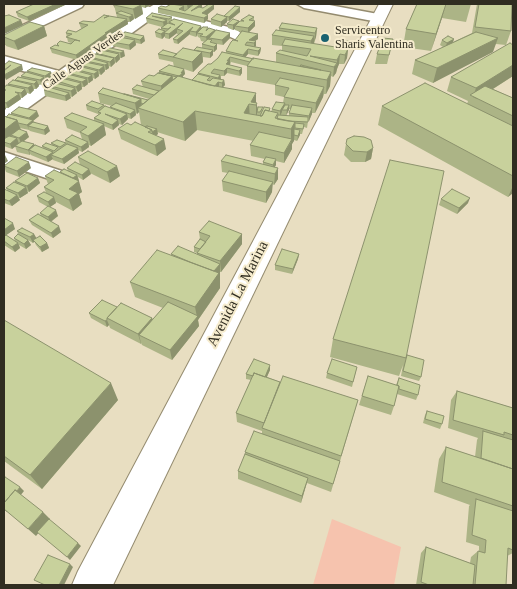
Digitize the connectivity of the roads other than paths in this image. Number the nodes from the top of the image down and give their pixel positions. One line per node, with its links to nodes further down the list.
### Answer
1 (77, 4): 7 (street)
2 (121, 4): 4 (street)
3 (304, 4): 5 (street)
4 (157, 8): 6 (street); 9 (street, Calle Aguas Verdes)
5 (382, 11): 13 (main road, Avenida La Marina)
6 (237, 36)
7 (4, 40)
8 (4, 61): 9 (street)
9 (61, 76): 10 (street, Calle Aguas Verdes)
10 (4, 117)
11 (4, 158): 12 (street)
12 (58, 176)
13 (92, 585)

